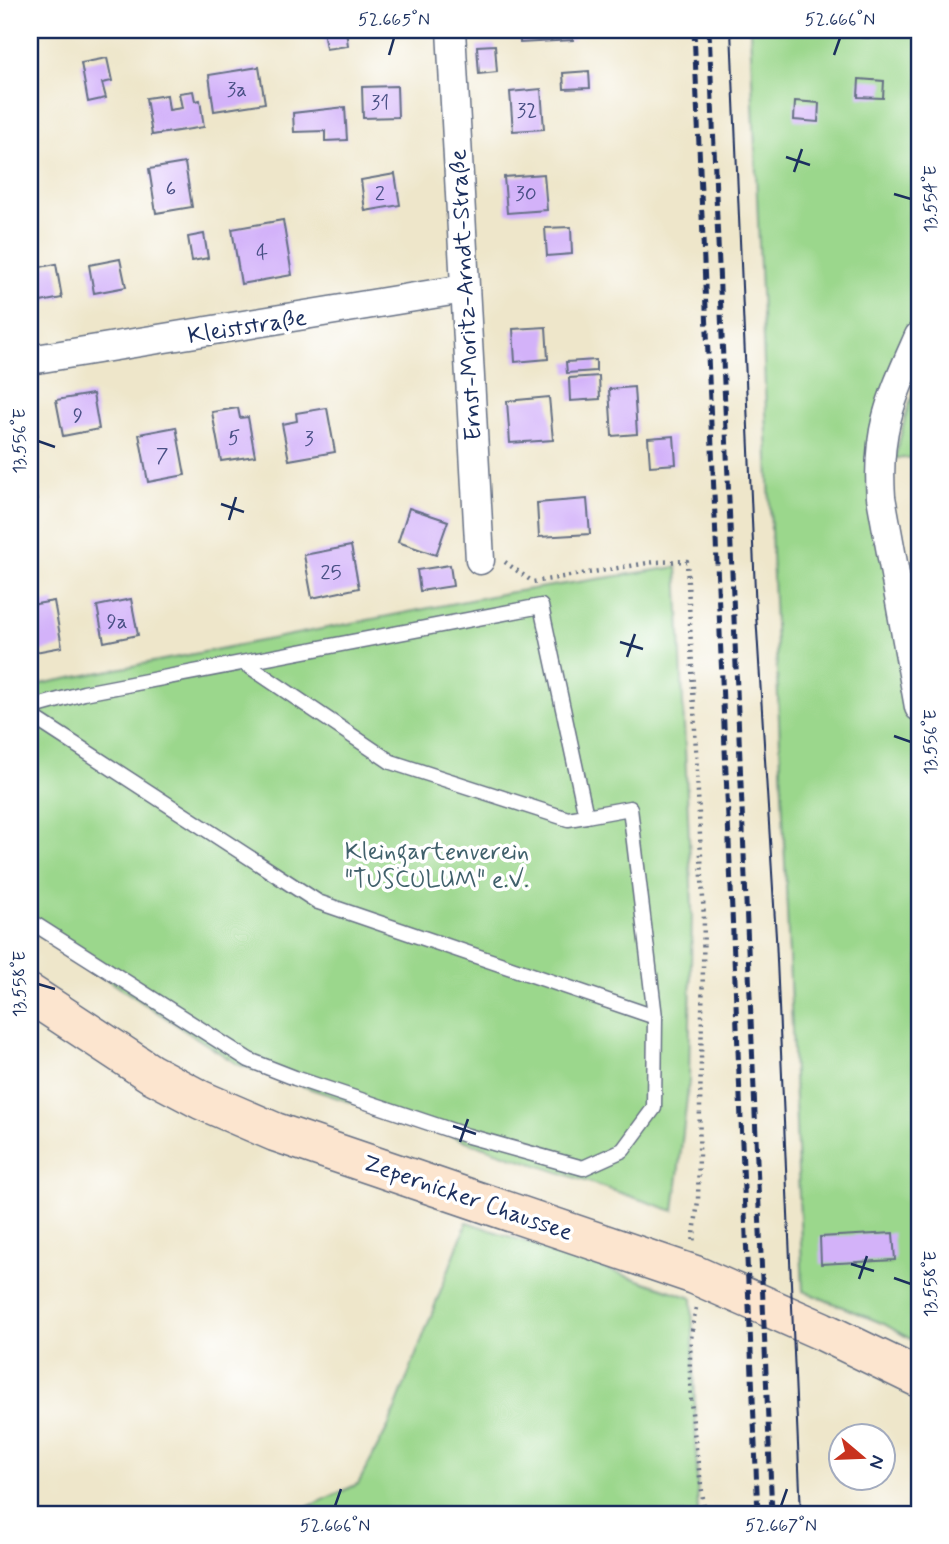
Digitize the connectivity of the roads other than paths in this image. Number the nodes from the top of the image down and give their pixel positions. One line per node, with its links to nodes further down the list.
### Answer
1 (451, 30): 4 (street, Ernst-Moritz-Arndt-Straße)
2 (863, 30): 3 (lane)
3 (919, 32)
4 (464, 289): 6 (street, Kleiststraße); 7 (street, Ernst-Moritz-Arndt-Straße)
5 (919, 336): 9 (street)
6 (30, 360)
7 (480, 560)
8 (246, 664): 10 (lane); 12 (lane); 12 (lane)
9 (919, 706)
10 (30, 708)
11 (30, 715): 15 (lane)
12 (586, 816): 15 (lane)
13 (30, 921): 15 (lane)
14 (30, 994): 16 (main road, Zepernicker Chaussee)
15 (655, 1017)
16 (919, 1378)

